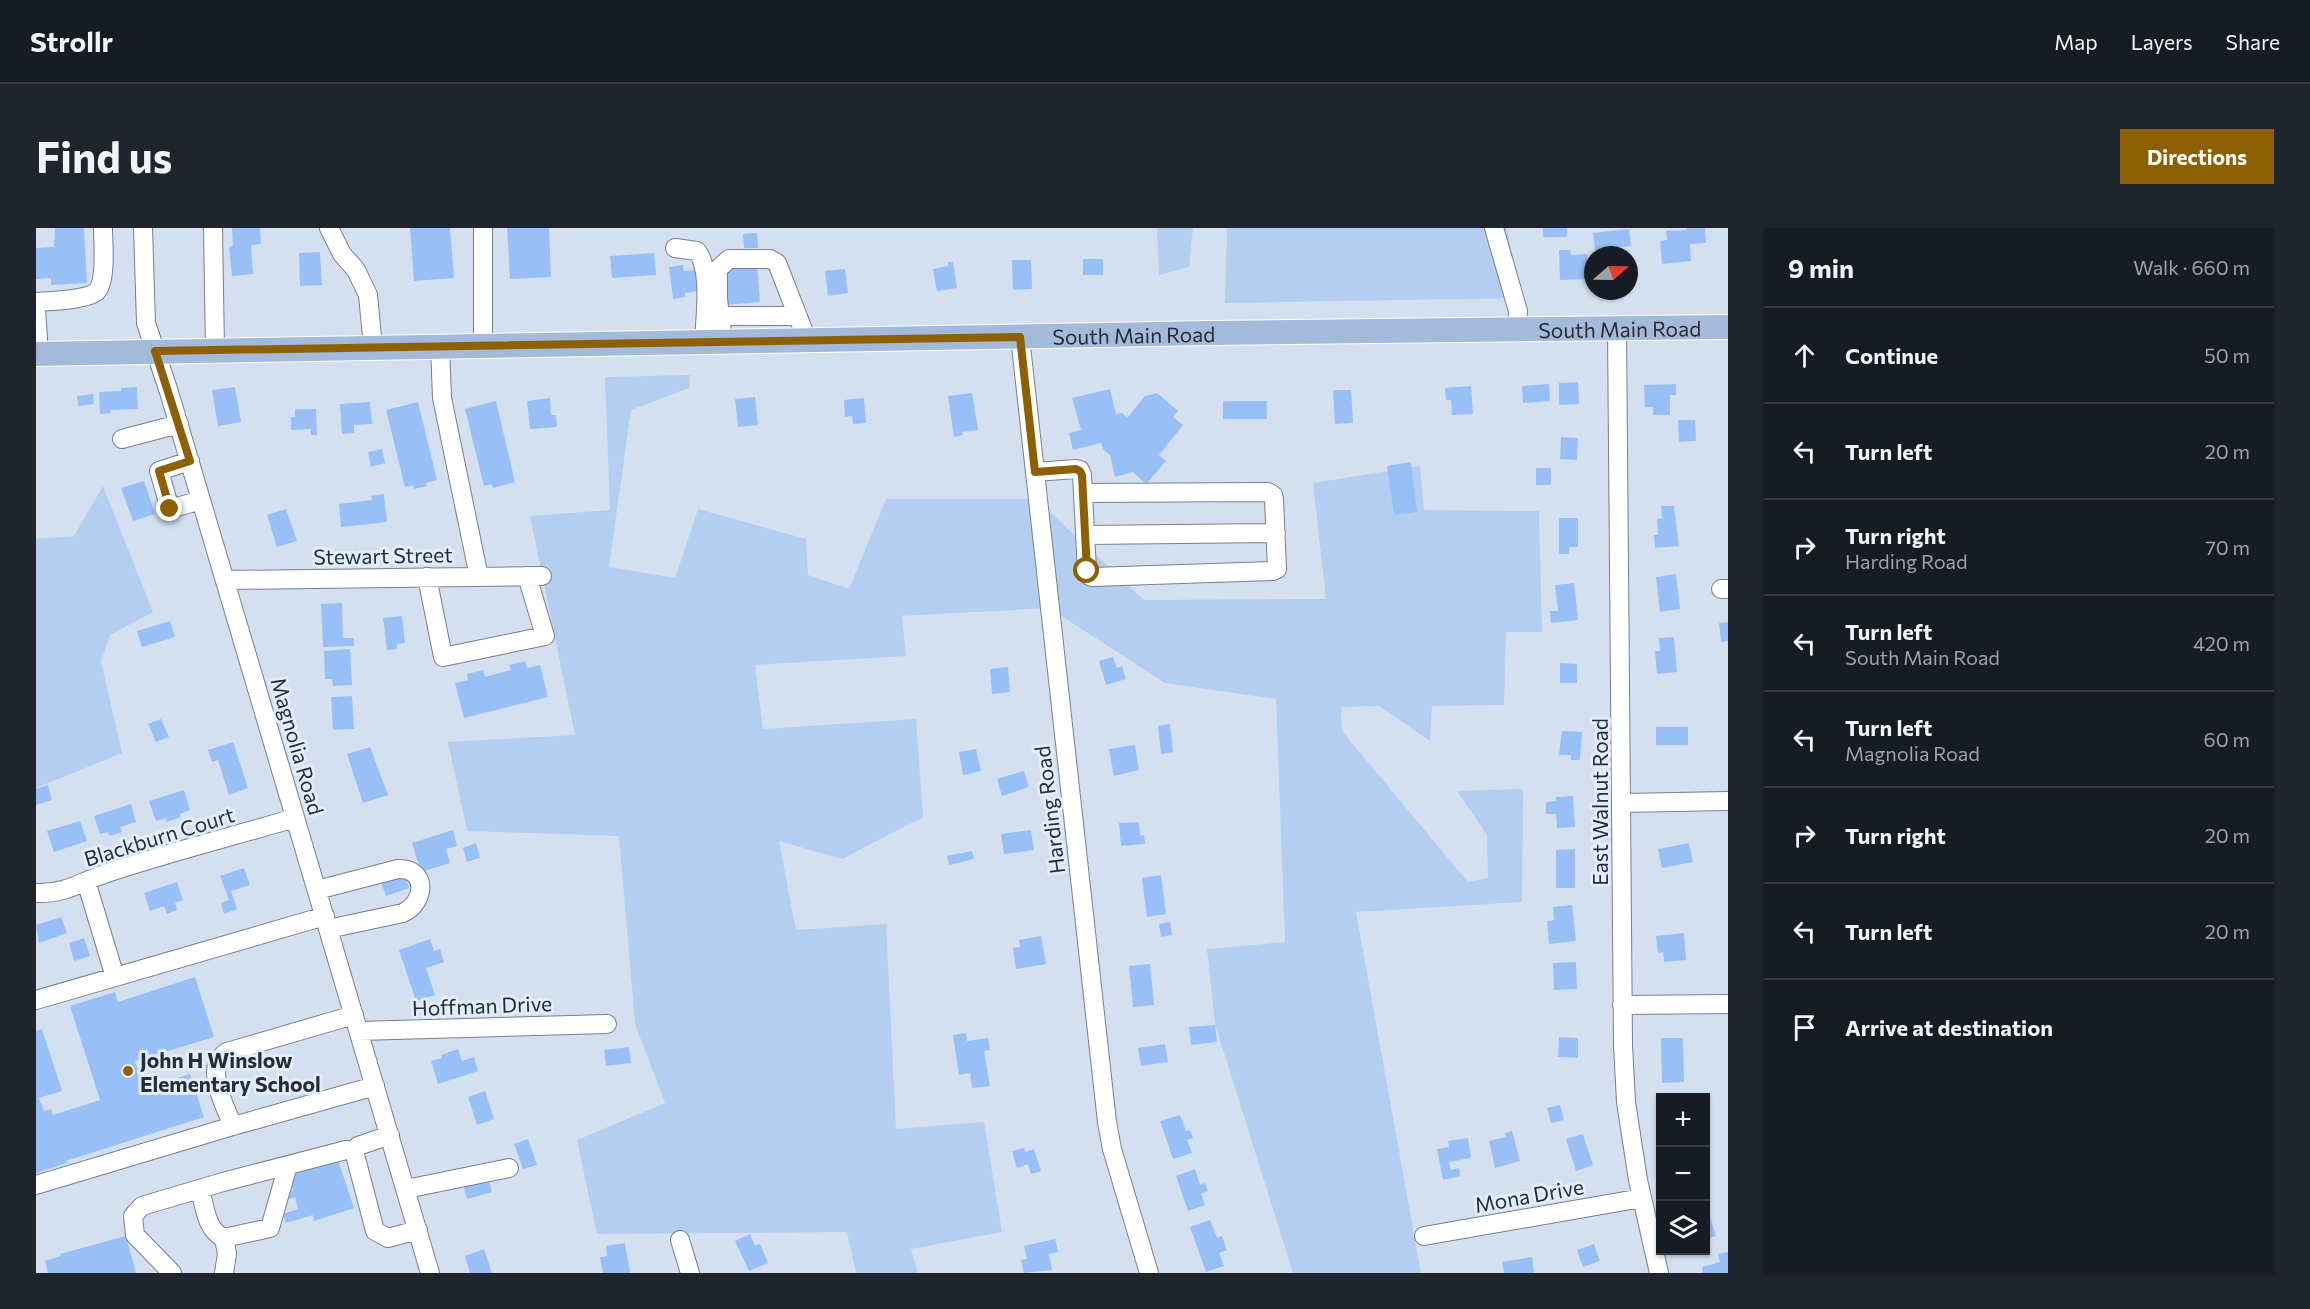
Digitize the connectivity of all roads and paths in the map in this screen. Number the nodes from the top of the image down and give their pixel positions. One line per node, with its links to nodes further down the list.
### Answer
1 (103, 228): 8 (street)
2 (143, 228): 22 (street, Magnolia Road)
3 (213, 228): 21 (street)
4 (329, 228): 20 (street)
5 (483, 228): 18 (street)
6 (1494, 228): 14 (street)
7 (675, 248): 17 (street)
8 (36, 303)
9 (36, 309): 23 (street)
10 (720, 316): 11 (street); 11 (street); 17 (street)
11 (798, 316): 16 (street)
12 (1728, 327): 13 (main road, South Main Road)
13 (1617, 328): 14 (main road, South Main Road); 36 (street, East Walnut Road)
14 (1517, 329): 15 (main road, South Main Road)
15 (1020, 337): 16 (main road, South Main Road); 27 (street, Harding Road)
16 (807, 340): 17 (main road, South Main Road)
17 (714, 341): 18 (main road, South Main Road)
18 (483, 345): 19 (main road, South Main Road)
19 (440, 346): 20 (main road, South Main Road); 33 (street)
20 (373, 347): 21 (main road, South Main Road)
21 (215, 350): 22 (main road, South Main Road)
22 (155, 351): 23 (main road, South Main Road); 24 (street, Magnolia Road)
23 (38, 354)
24 (179, 424): 25 (street); 26 (street, Magnolia Road)
25 (122, 439)
26 (190, 461): 29 (street, Magnolia Road); 29 (street)
27 (1035, 472): 28 (street); 66 (street, Harding Road)
28 (1083, 493): 30 (street); 31 (street)
29 (201, 500): 34 (street, Magnolia Road)
30 (1276, 533): 31 (street); 31 (street)
31 (1085, 535)
32 (427, 577): 33 (street, Stewart Street); 33 (street, Stewart Street); 34 (street, Stewart Street)
33 (479, 577)
34 (225, 580): 37 (street, Magnolia Road)
35 (1728, 801): 36 (street)
36 (1622, 803): 45 (street, East Walnut Road)
37 (295, 818): 38 (street, Blackburn Court); 39 (street, Magnolia Road)
38 (86, 881): 40 (street, Blackburn Court); 42 (street)
39 (317, 890): 41 (street, Magnolia Road); 41 (street)
40 (36, 893)
41 (327, 922): 42 (street); 46 (street, Magnolia Road)
42 (115, 977): 43 (street)
43 (36, 1000)
44 (1728, 1004): 45 (street)
45 (1622, 1005): 57 (street, East Walnut Road)
46 (357, 1023): 47 (street, Hoffman Drive); 48 (street, Magnolia Road); 49 (street, Hoffman Drive)
47 (607, 1024)
48 (375, 1086): 49 (street); 50 (street, Magnolia Road)
49 (233, 1126): 54 (street)
50 (390, 1135): 51 (street); 56 (street, Magnolia Road)
51 (354, 1151): 52 (street); 58 (street)
52 (288, 1165): 55 (street); 60 (street)
53 (509, 1168): 56 (street)
54 (36, 1185)
55 (200, 1189): 60 (street); 62 (street)
56 (406, 1189): 58 (street, Magnolia Road)
57 (1642, 1198): 59 (street, Mona Drive); 67 (street, East Walnut Road)
58 (418, 1230): 64 (street, Magnolia Road)
59 (1424, 1236)
60 (224, 1238): 63 (street)
61 (680, 1240): 65 (street)
62 (172, 1273)
63 (224, 1273)
64 (430, 1273)
65 (690, 1273)
66 (1149, 1273)
67 (1659, 1273)

